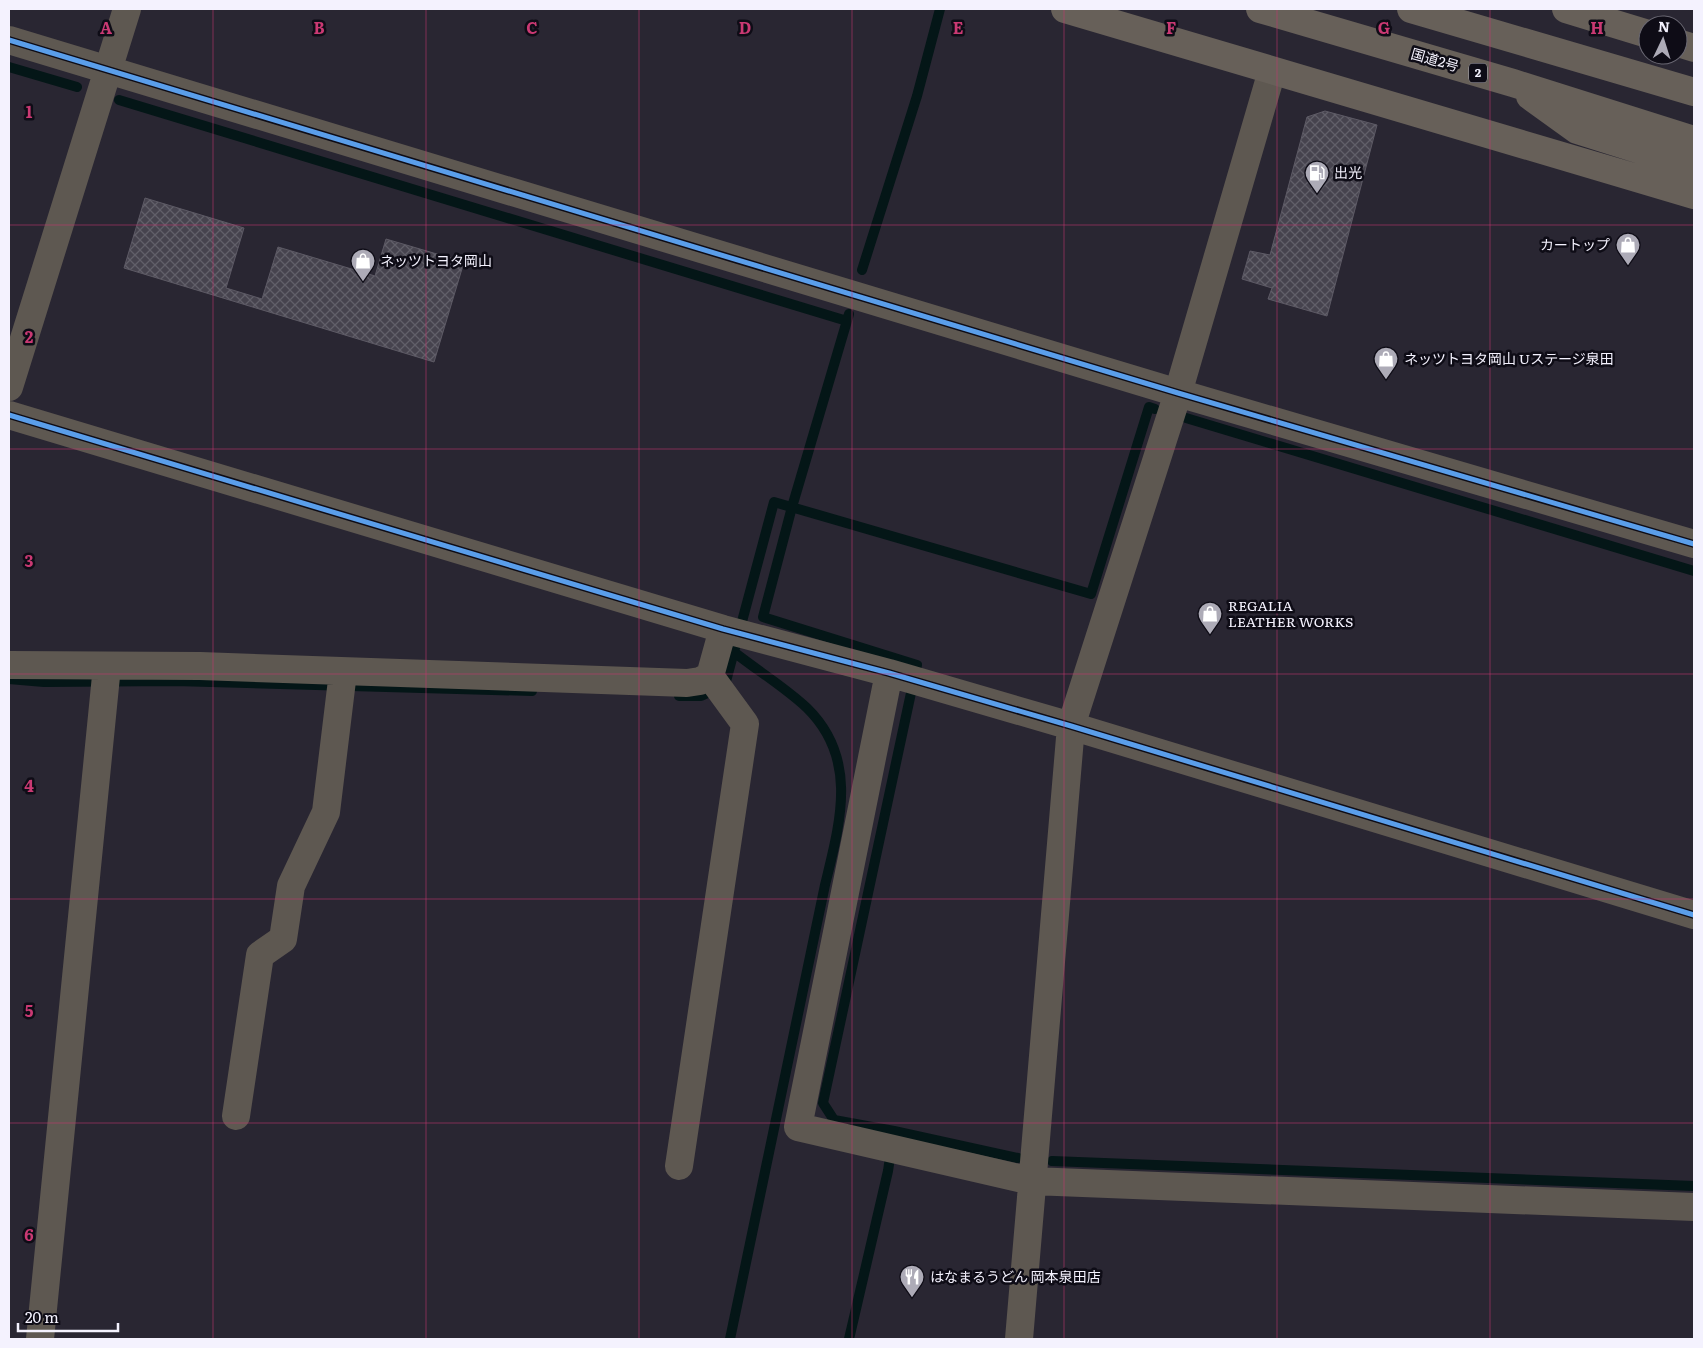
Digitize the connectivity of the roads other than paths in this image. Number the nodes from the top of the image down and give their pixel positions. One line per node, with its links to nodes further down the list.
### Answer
1 (127, 9): 8 (street)
2 (1065, 9): 9 (highway)
3 (1260, 9): 10 (highway, 国道2号 / 2)
4 (1411, 9): 11 (highway)
5 (1566, 9): 6 (highway)
6 (1638, 31)
7 (9, 40): 8 (street)
8 (108, 70): 15 (street); 16 (street)
9 (1272, 71): 14 (highway); 16 (street)
10 (1513, 83): 12 (highway, 国道2号 / 2); 13 (highway)
11 (1694, 92)
12 (1694, 140)
13 (1694, 167)
14 (1694, 195)
15 (9, 387)
16 (1178, 393): 18 (street); 25 (street)
17 (9, 416): 19 (street)
18 (1694, 544)
19 (735, 632): 22 (street); 24 (street)
20 (9, 665): 21 (street)
21 (106, 677): 23 (street); 31 (street)
22 (906, 678): 25 (street); 29 (street)
23 (343, 682): 24 (street); 27 (street)
24 (718, 685): 28 (street)
25 (1071, 726): 26 (street); 29 (street)
26 (1694, 914)
27 (236, 1116)
28 (679, 1166)
29 (1032, 1181): 30 (street); 32 (street)
30 (1694, 1207)
31 (40, 1339)
32 (1020, 1339)

